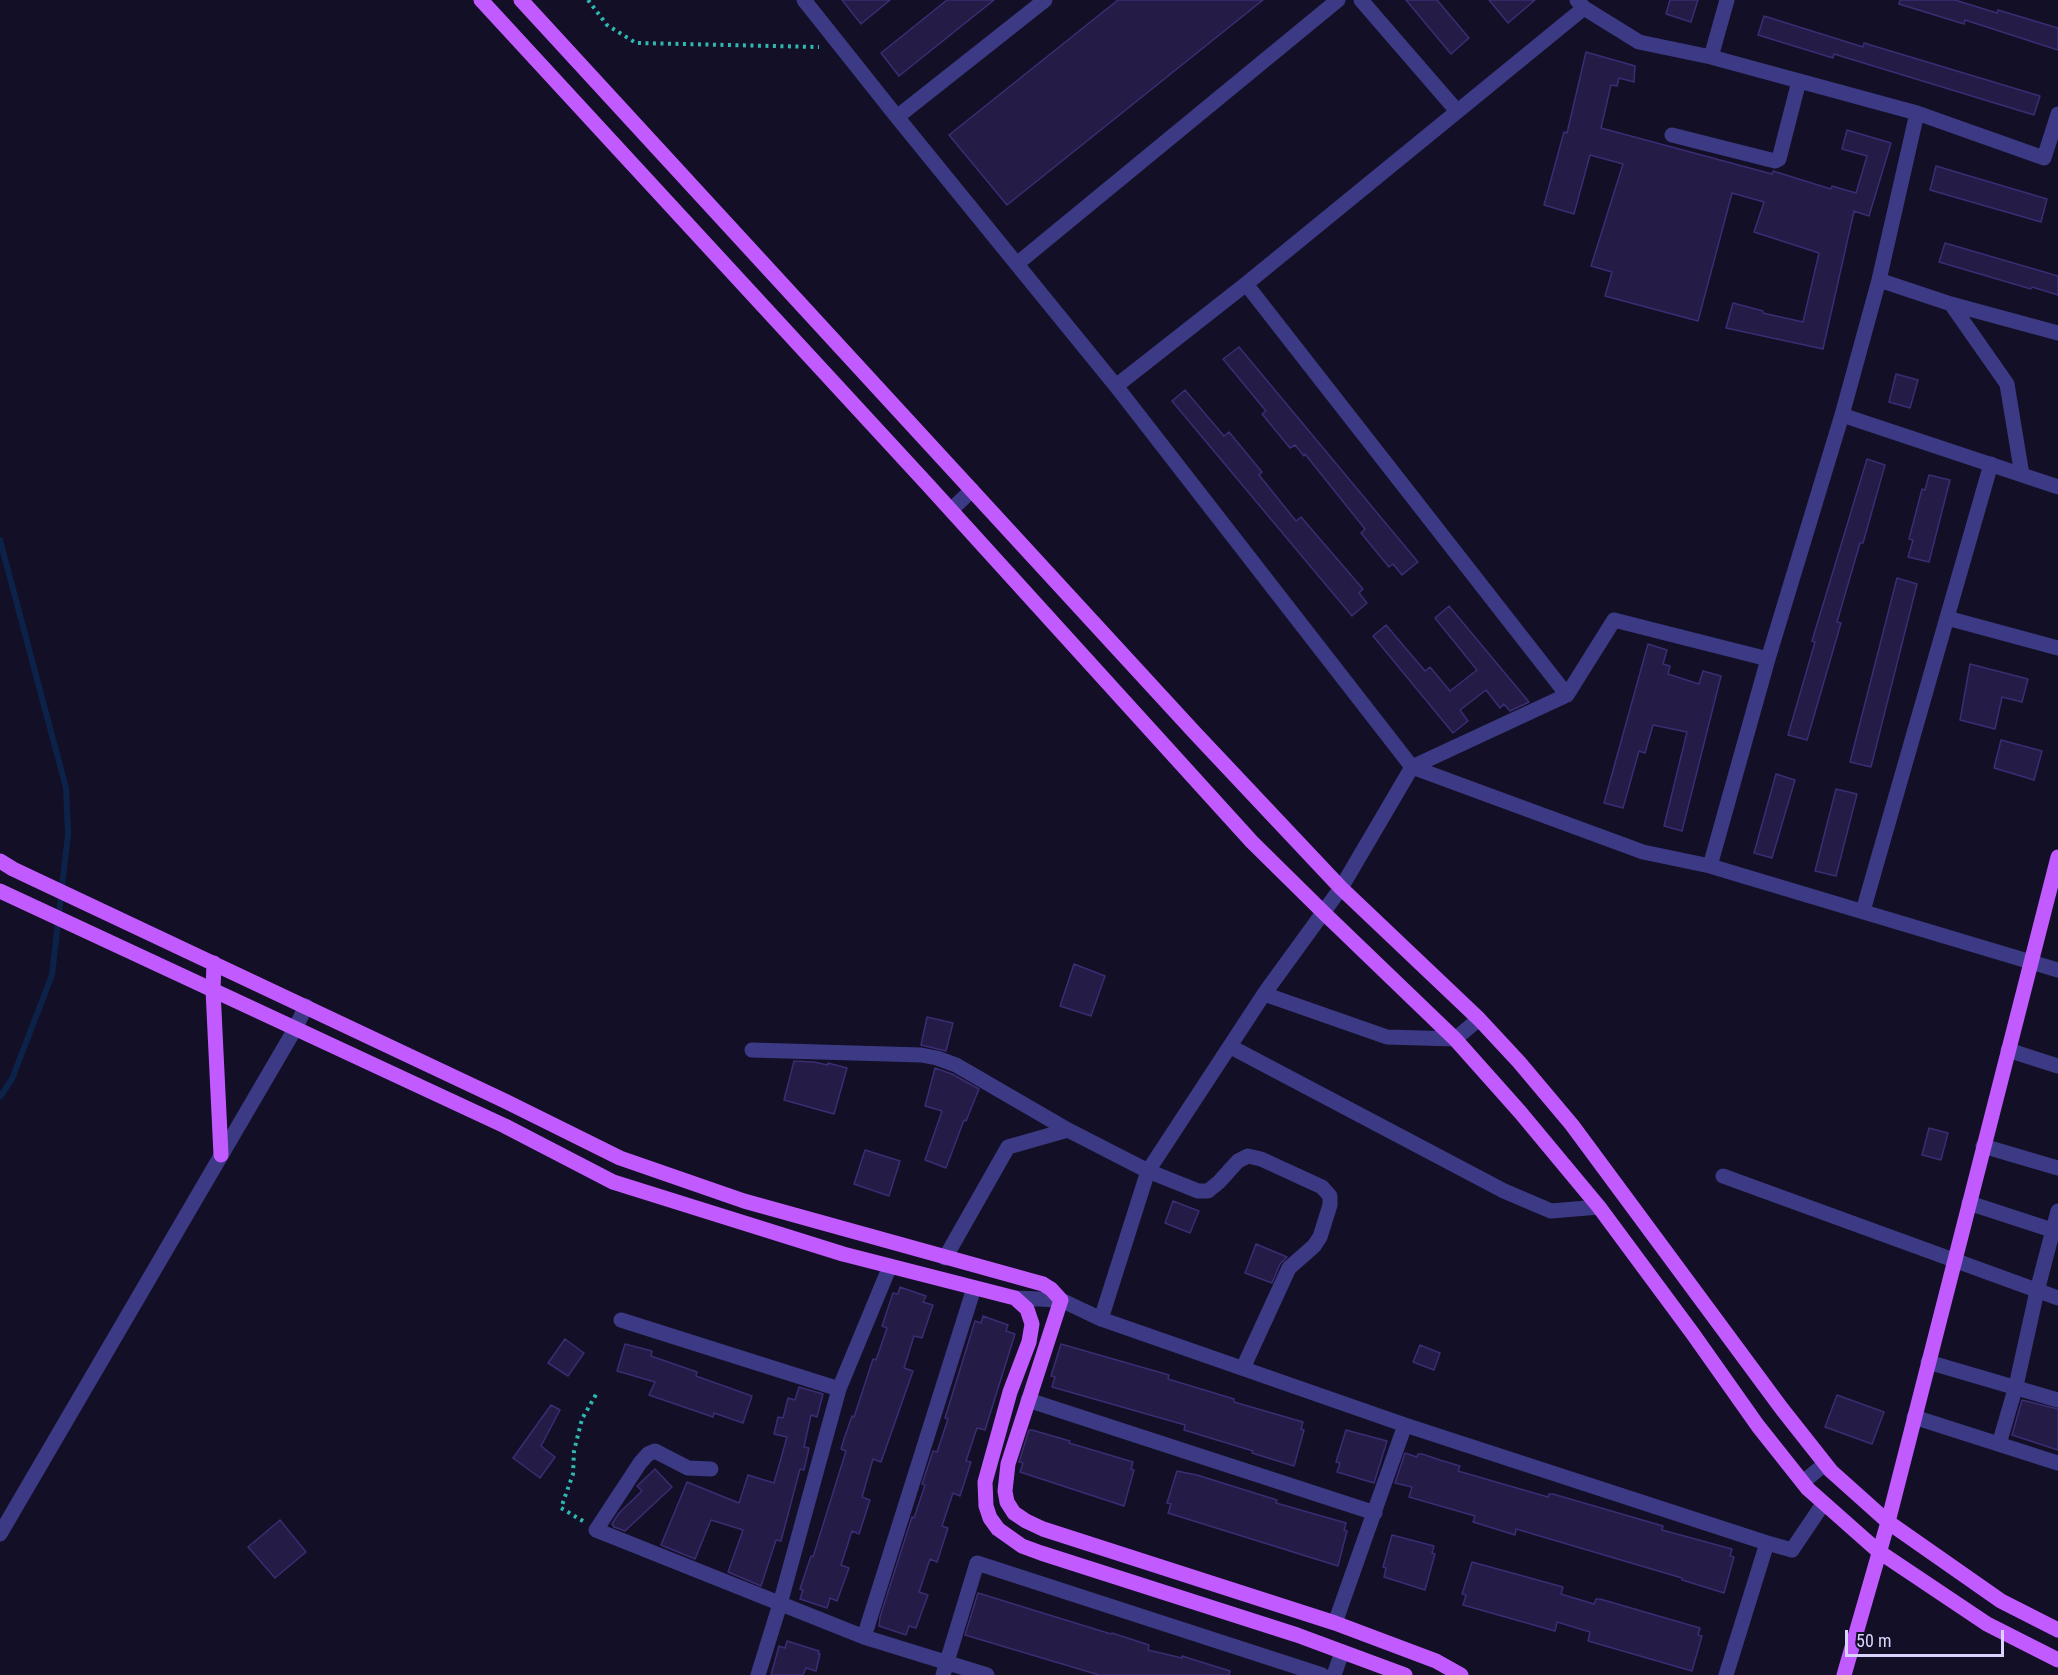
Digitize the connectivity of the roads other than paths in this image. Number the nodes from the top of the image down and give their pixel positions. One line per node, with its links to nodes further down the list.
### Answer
1 (481, 0): 28 (main road)
2 (521, 0): 27 (main road)
3 (804, 0): 14 (street)
4 (1045, 0): 14 (street)
5 (1338, 0): 17 (street)
6 (1361, 0): 11 (street)
7 (1727, 0): 9 (street)
8 (1581, 4): 9 (street); 11 (street)
9 (1711, 57): 10 (street)
10 (1799, 81): 12 (street); 15 (street)
11 (1457, 111): 19 (street)
12 (1917, 113): 16 (street); 18 (street)
13 (2058, 114): 16 (street)
14 (897, 117): 17 (street)
15 (1672, 135)
16 (2051, 160)
17 (1018, 263): 22 (street)
18 (1879, 280): 20 (street); 23 (street)
19 (1246, 284): 22 (street); 32 (street)
20 (1952, 304): 21 (street); 25 (street)
21 (2058, 333)
22 (1116, 386): 33 (street)
23 (1842, 415): 24 (street); 31 (street)
24 (1991, 464): 25 (street); 29 (street)
25 (2022, 475): 26 (street)
26 (2058, 487)
27 (972, 490): 28 (street); 37 (main road)
28 (951, 510): 40 (main road)
29 (1947, 618): 30 (street); 39 (street)
30 (2058, 648)
31 (1768, 659): 32 (street); 36 (street)
32 (1567, 695): 33 (street)
33 (1412, 767): 36 (street); 37 (street)
34 (2058, 857): 41 (main road)
35 (6, 865): 42 (main road)
36 (1710, 866): 39 (street)
37 (1341, 888): 40 (street); 47 (main road)
38 (0, 891): 44 (main road)
39 (1863, 911): 41 (street)
40 (1324, 914): 45 (street); 49 (main road)
41 (2031, 962): 43 (street); 52 (main road)
42 (214, 963): 44 (main road); 46 (main road)
43 (2058, 970)
44 (213, 990): 48 (main road); 56 (main road)
45 (1264, 994): 49 (street); 50 (street)
46 (306, 1006): 48 (street); 64 (main road)
47 (1479, 1019): 49 (street); 84 (main road)
48 (295, 1029): 56 (street); 66 (main road)
49 (1455, 1039): 61 (main road)
50 (1231, 1047): 58 (street); 61 (street)
51 (752, 1050): 54 (street)
52 (2008, 1050): 53 (street); 55 (main road)
53 (2058, 1066)
54 (1068, 1130): 58 (street); 64 (street)
55 (1983, 1146): 57 (street); 60 (main road)
56 (221, 1155): 90 (street)
57 (2058, 1168)
58 (1148, 1171): 72 (street); 75 (street)
59 (1723, 1176): 65 (street)
60 (1969, 1203): 63 (street); 65 (main road)
61 (1599, 1207): 86 (main road)
62 (2058, 1211): 63 (street)
63 (2056, 1231): 68 (street)
64 (945, 1258): 71 (main road)
65 (1954, 1260): 68 (street); 74 (main road)
66 (890, 1266): 67 (main road); 77 (street)
67 (974, 1288): 70 (main road); 96 (street)
68 (2037, 1291): 69 (street); 76 (street)
69 (2058, 1298)
70 (1015, 1299): 71 (street); 97 (main road)
71 (1061, 1300): 72 (street); 78 (main road)
72 (1101, 1319): 75 (street)
73 (621, 1320): 77 (street)
74 (1928, 1362): 76 (street); 80 (main road)
75 (1243, 1368): 81 (street)
76 (2016, 1386): 79 (street); 82 (street)
77 (839, 1389): 93 (street)
78 (1028, 1400): 88 (street); 94 (main road)
79 (2058, 1400)
80 (1914, 1417): 82 (street); 89 (main road)
81 (1405, 1425): 88 (street); 91 (street)
82 (1999, 1444): 83 (street)
83 (2058, 1463)
84 (1825, 1464): 86 (street); 89 (main road)
85 (711, 1468): 93 (street)
86 (1803, 1482): 87 (main road)
87 (1823, 1504): 91 (street); 92 (main road)
88 (1375, 1513): 94 (street)
89 (1888, 1522): 92 (main road); 95 (main road)
90 (0, 1534)
91 (1767, 1543): 106 (street)
92 (1878, 1551): 98 (main road); 107 (main road)
93 (780, 1604): 96 (street); 100 (street)
94 (1335, 1623): 105 (main road)
95 (2058, 1630)
96 (864, 1637): 99 (street)
97 (1342, 1652): 103 (street); 104 (main road)
98 (2058, 1660)
99 (945, 1669): 101 (street); 102 (street)
100 (758, 1675)
101 (987, 1675)
102 (1322, 1675)
103 (1334, 1675)
104 (1405, 1675)
105 (1461, 1675)
106 (1725, 1675)
107 (1844, 1675)

